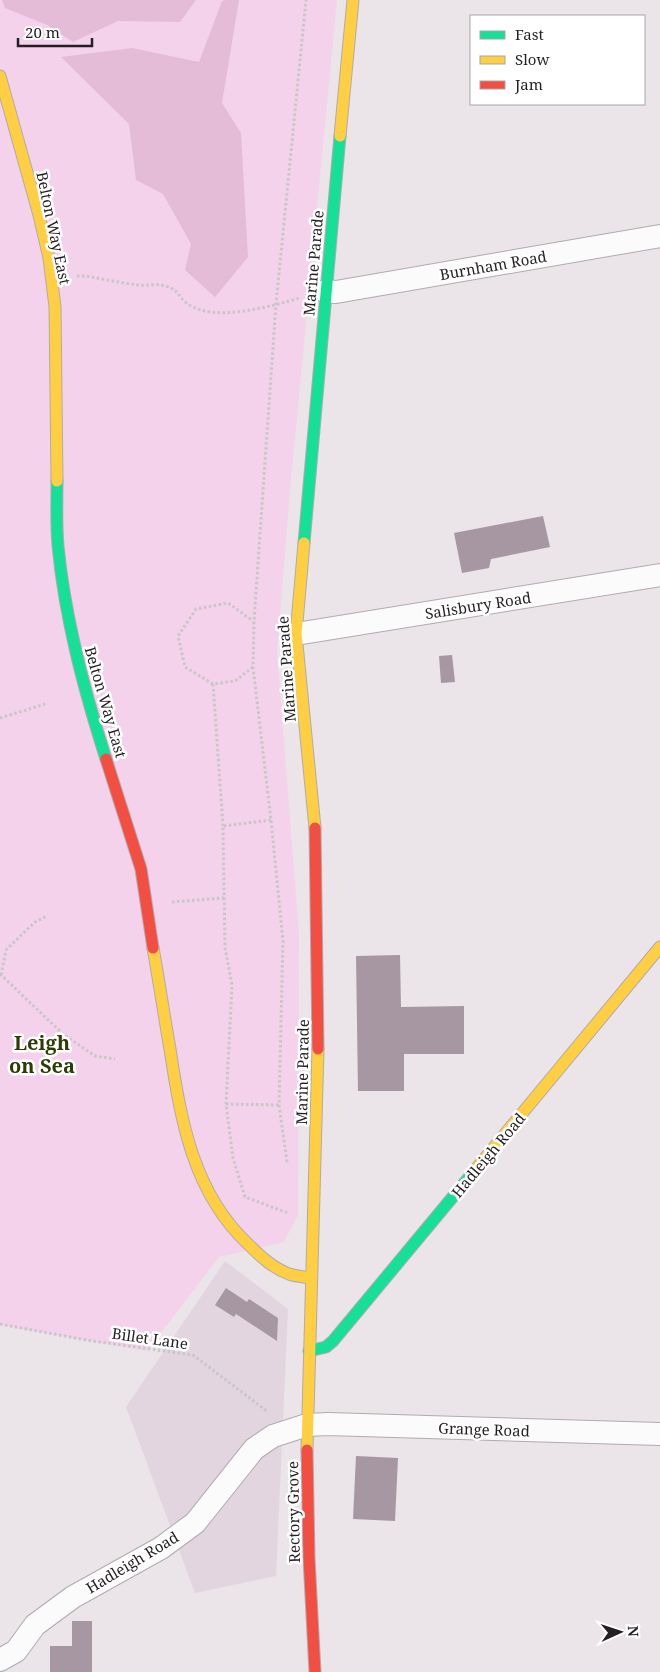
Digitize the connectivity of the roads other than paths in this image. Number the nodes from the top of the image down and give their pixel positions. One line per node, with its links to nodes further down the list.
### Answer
1 (353, 0): 4 (street, Marine Parade)
2 (0, 76): 8 (street, Belton Way East)
3 (660, 236): 4 (street, Burnham Road)
4 (325, 291): 6 (street, Marine Parade)
5 (660, 575): 6 (street, Salisbury Road)
6 (296, 634): 8 (street, Marine Parade)
7 (660, 947): 9 (street, Hadleigh Road)
8 (310, 1278): 9 (street, Marine Parade)
9 (309, 1351): 10 (street, Rectory Grove)
10 (307, 1425): 11 (street, Grange Road); 12 (street, Hadleigh Road); 14 (street, Rectory Grove)
11 (660, 1434)
12 (8, 1656): 13 (street, Hadleigh Road)
13 (5, 1672)
14 (315, 1672)

